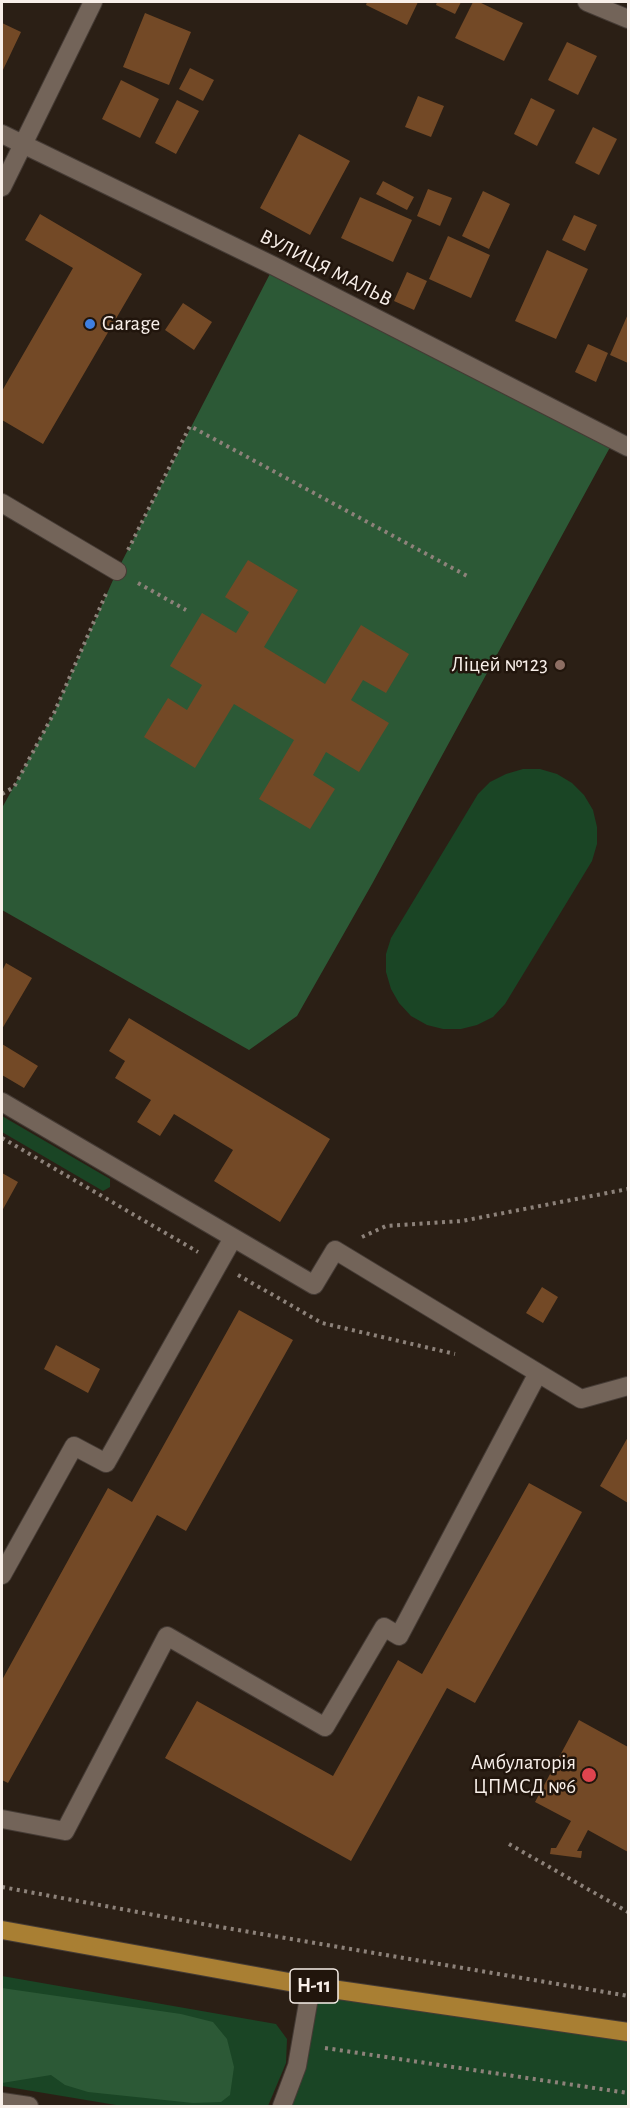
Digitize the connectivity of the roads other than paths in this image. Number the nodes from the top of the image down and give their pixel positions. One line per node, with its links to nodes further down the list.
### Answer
1 (93, 2): 5 (street)
2 (587, 2): 3 (street)
3 (628, 19)
4 (2, 134): 5 (street, ВУЛИЦЯ МАЛЬВ)
5 (21, 144): 6 (street); 7 (street, ВУЛИЦЯ МАЛЬВ)
6 (2, 187)
7 (628, 447)
8 (2, 503): 9 (street)
9 (117, 570)
10 (2, 1102): 11 (street)
11 (233, 1238): 12 (street); 14 (street)
12 (538, 1373): 13 (street); 15 (street)
13 (628, 1386)
14 (2, 1575)
15 (2, 1819)
16 (2, 1930): 17 (main road, Н-11)
17 (311, 1986): 18 (main road, Н-11); 21 (street)
18 (628, 2032)
19 (2, 2102): 20 (street)
20 (29, 2106)
21 (282, 2106)

